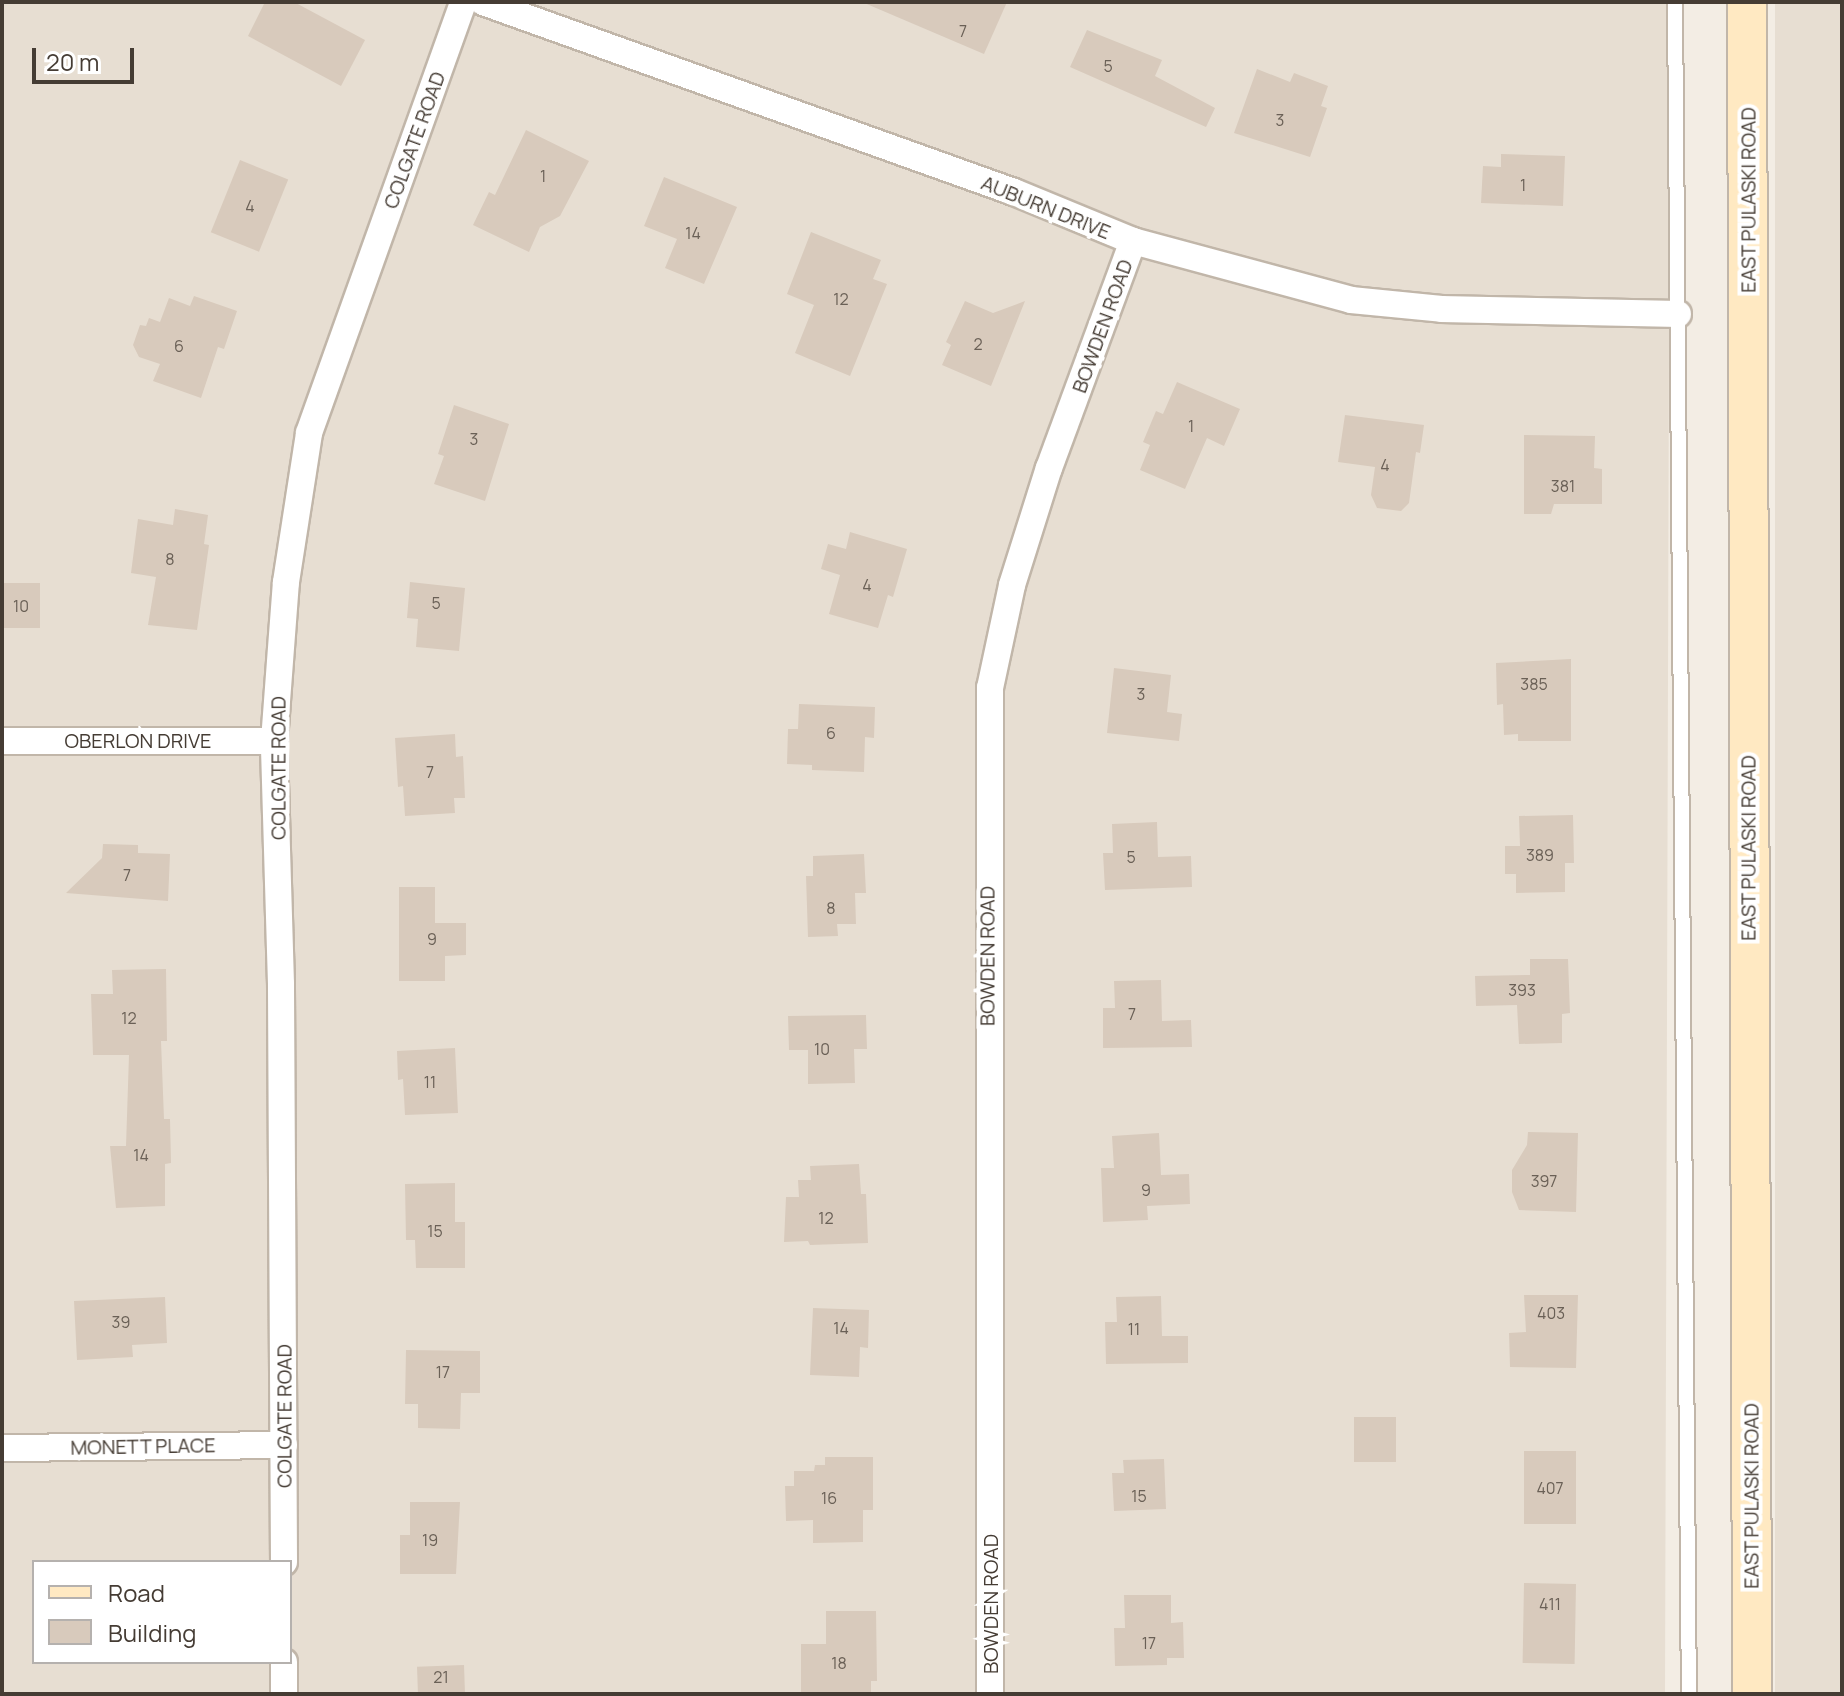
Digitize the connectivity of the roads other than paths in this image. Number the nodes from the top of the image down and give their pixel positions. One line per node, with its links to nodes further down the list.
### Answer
1 (463, 2): 8 (street, COLGATE ROAD)
2 (483, 2): 5 (street, AUBURN DRIVE)
3 (1675, 2): 6 (lane)
4 (1747, 2): 16 (main road, EAST PULASKI ROAD)
5 (1133, 241): 6 (street, AUBURN DRIVE); 14 (street, BOWDEN ROAD)
6 (1678, 314): 15 (lane)
7 (2, 741): 8 (street, OBERLON DRIVE)
8 (274, 741): 9 (street, COLGATE ROAD)
9 (284, 1445): 10 (street, MONETT PLACE); 11 (street, COLGATE ROAD)
10 (2, 1448)
11 (284, 1560)
12 (284, 1664): 13 (street)
13 (284, 1694)
14 (990, 1694)
15 (1689, 1694)
16 (1752, 1694)

